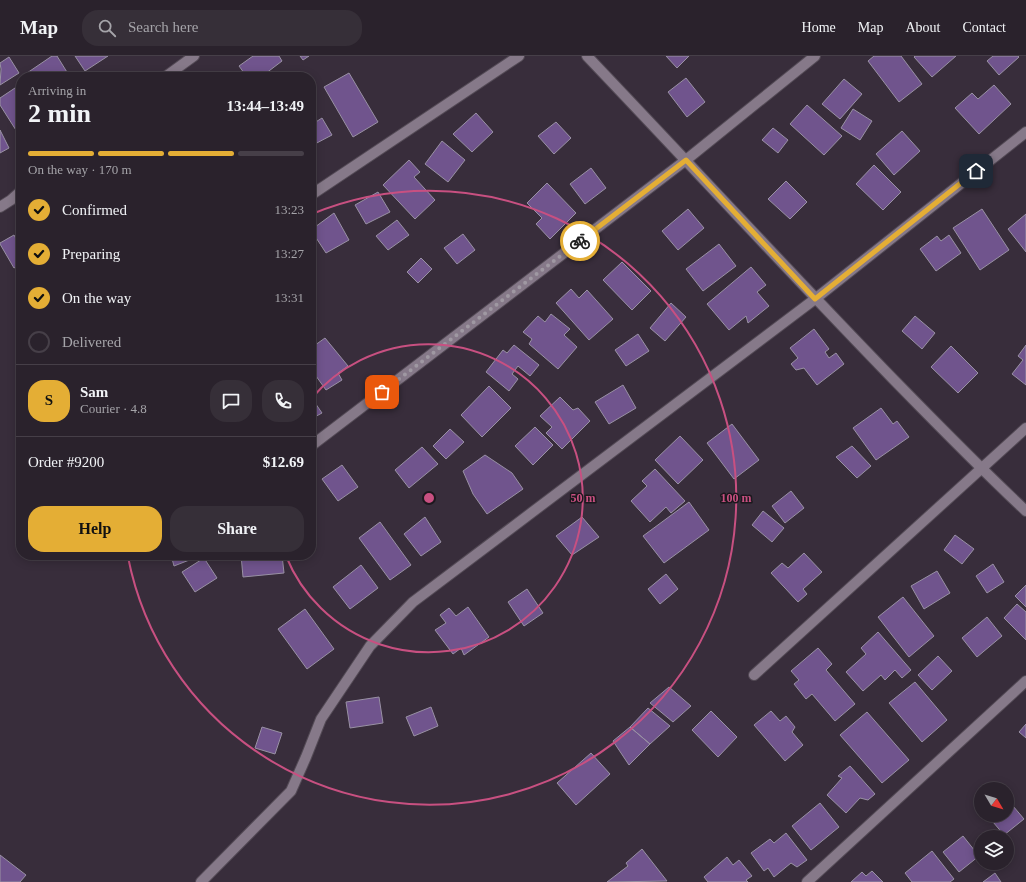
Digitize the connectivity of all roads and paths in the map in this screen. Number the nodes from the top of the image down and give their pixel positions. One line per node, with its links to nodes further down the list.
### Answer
1 (194, 56): 5 (street)
2 (519, 56): 8 (street)
3 (587, 56): 7 (street)
4 (815, 56): 7 (street)
5 (172, 72)
6 (1026, 132): 11 (street)
7 (686, 160): 11 (street); 13 (street)
8 (316, 192)
9 (16, 196): 10 (street)
10 (0, 206)
11 (815, 299): 14 (street); 18 (street)
12 (1026, 428): 14 (street)
13 (316, 442)
14 (981, 469): 15 (street); 16 (street)
15 (1026, 511)
16 (754, 675)
17 (1026, 681): 19 (street)
18 (201, 882)
19 (807, 882)

